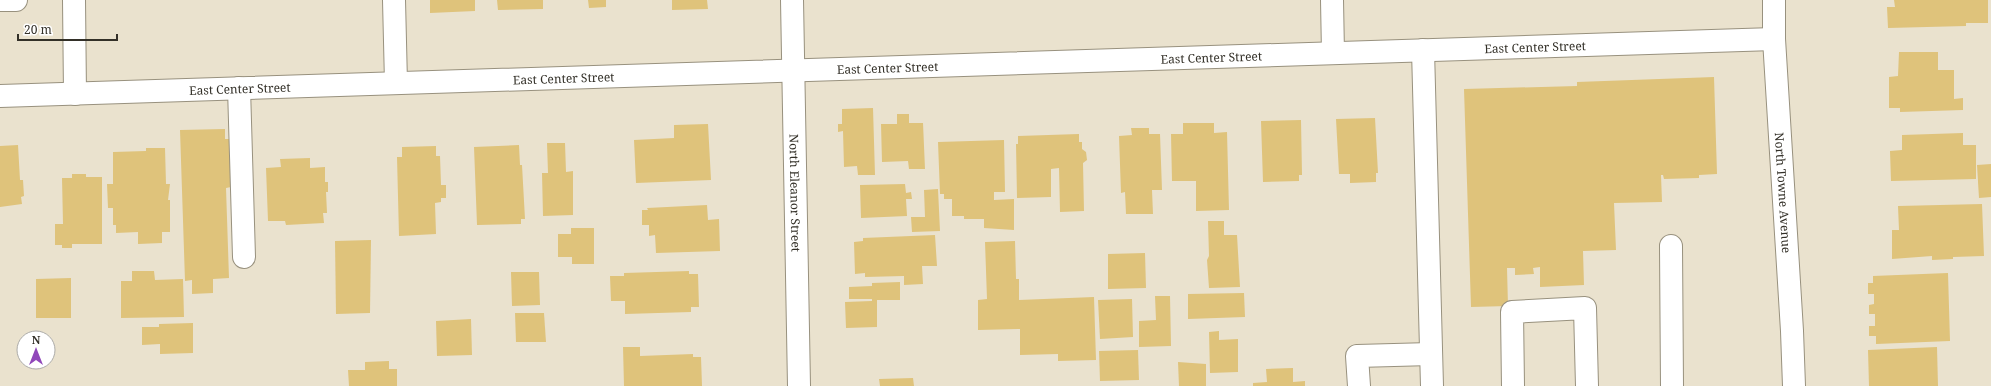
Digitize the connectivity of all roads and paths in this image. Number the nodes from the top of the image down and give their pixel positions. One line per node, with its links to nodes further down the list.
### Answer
1 (0, 0): 2 (street)
2 (16, 0)
3 (74, 0): 14 (street)
4 (394, 0): 12 (street)
5 (792, 0): 11 (street, North Eleanor Street)
6 (1332, 0): 10 (street)
7 (1774, 0): 8 (street, North Towne Avenue)
8 (1774, 39): 9 (street, East Center Street); 25 (street, North Towne Avenue)
9 (1423, 50): 10 (street, East Center Street); 18 (street)
10 (1333, 53): 11 (street, East Center Street)
11 (793, 71): 12 (street, East Center Street); 19 (street, North Eleanor Street)
12 (396, 83): 13 (street, East Center Street)
13 (239, 88): 14 (street, East Center Street); 17 (street)
14 (75, 94): 15 (street, East Center Street)
15 (0, 96)
16 (1671, 246): 24 (street)
17 (244, 257)
18 (1431, 354): 20 (street); 21 (street)
19 (799, 386)
20 (1359, 386)
21 (1432, 386)
22 (1513, 386): 23 (street)
23 (1587, 386)
24 (1672, 386)
25 (1794, 386)

